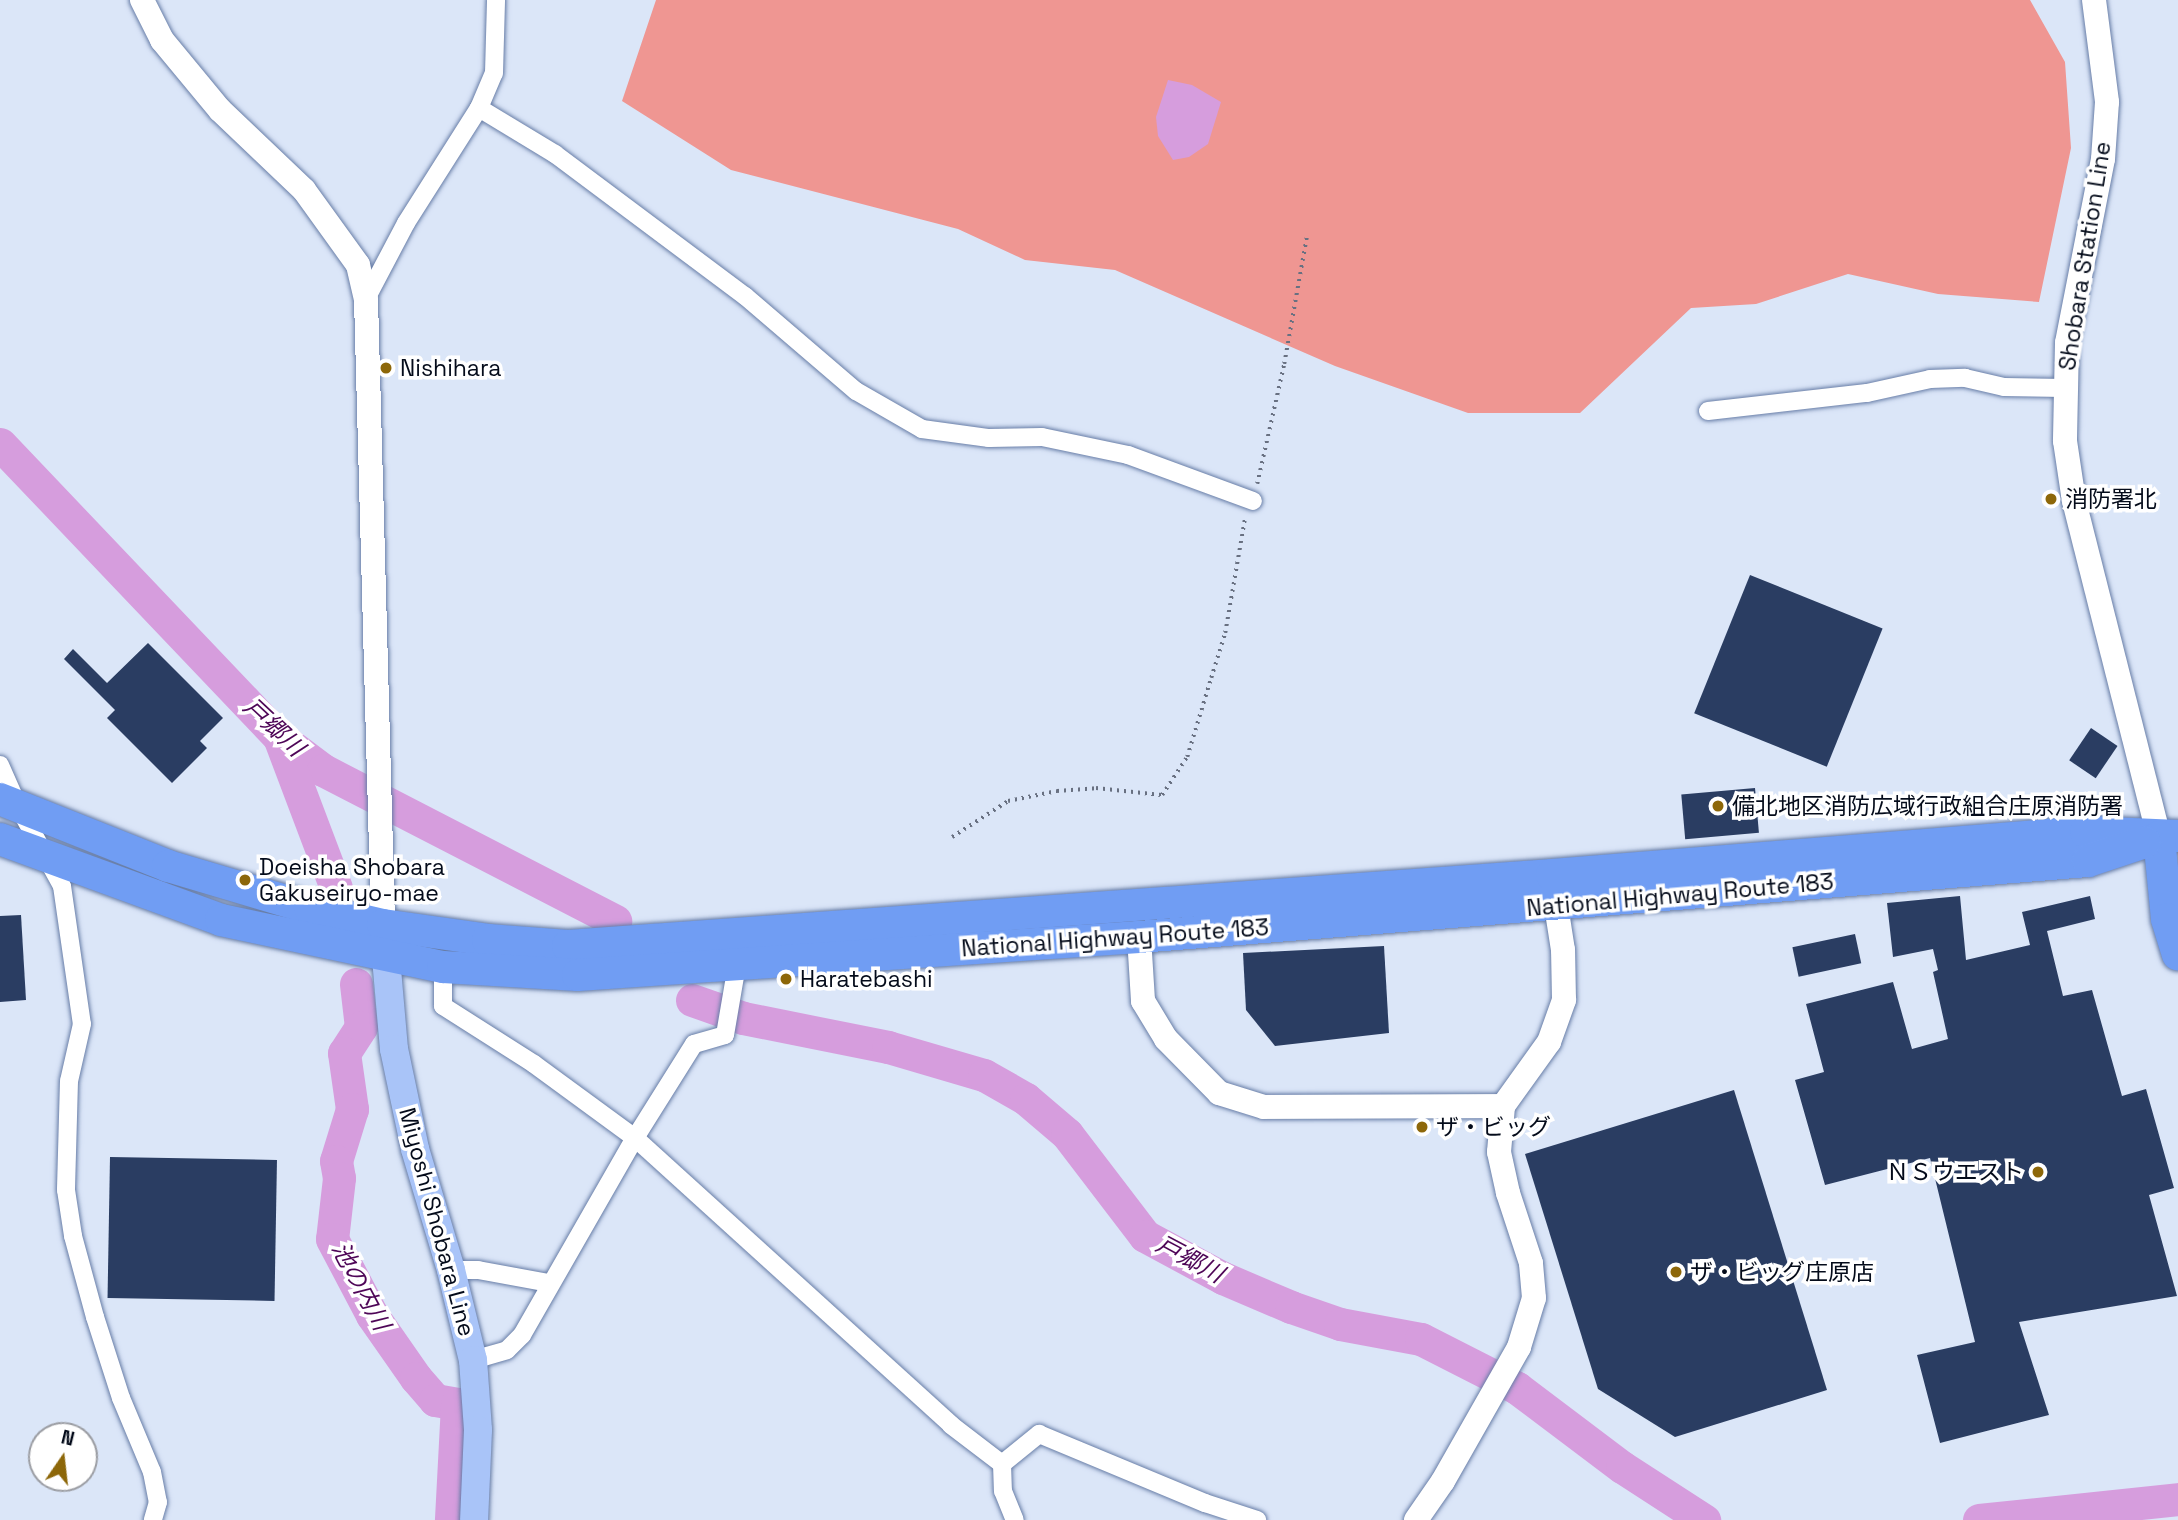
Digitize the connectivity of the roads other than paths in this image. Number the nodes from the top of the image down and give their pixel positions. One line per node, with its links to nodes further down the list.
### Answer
1 (142, 0): 5 (street)
2 (496, 0): 4 (street)
3 (2094, 0): 6 (street, Shobara Station Line)
4 (479, 108): 5 (street); 8 (street)
5 (366, 299): 16 (street)
6 (2064, 388): 7 (street); 11 (street, Shobara Station Line)
7 (1708, 411)
8 (1253, 501)
9 (0, 765): 10 (street)
10 (9, 802): 13 (street); 16 (highway, National Highway Route 183)
11 (2169, 836): 14 (highway); 15 (highway, National Highway Route 183); 18 (highway)
12 (0, 839): 13 (highway, National Highway Route 183)
13 (49, 858): 19 (highway, National Highway Route 183); 28 (street)
14 (2178, 871)
15 (1553, 890): 16 (highway, National Highway Route 183); 17 (highway, National Highway Route 183); 22 (street)
16 (383, 925): 19 (main road, Miyoshi Shobara Line)
17 (1139, 937): 20 (highway, National Highway Route 183); 22 (street)
18 (2178, 954)
19 (386, 957): 21 (highway, National Highway Route 183); 24 (main road, Miyoshi Shobara Line)
20 (737, 965): 21 (highway, National Highway Route 183); 23 (street)
21 (443, 967): 23 (street)
22 (1503, 1105): 32 (street)
23 (635, 1138): 25 (street); 27 (street)
24 (451, 1270): 25 (street); 26 (main road, Miyoshi Shobara Line)
25 (549, 1283): 26 (street)
26 (473, 1360): 29 (main road, Miyoshi Shobara Line)
27 (1002, 1464): 30 (street); 31 (street)
28 (153, 1520)
29 (474, 1520)
30 (1015, 1520)
31 (1257, 1520)
32 (1416, 1520)

